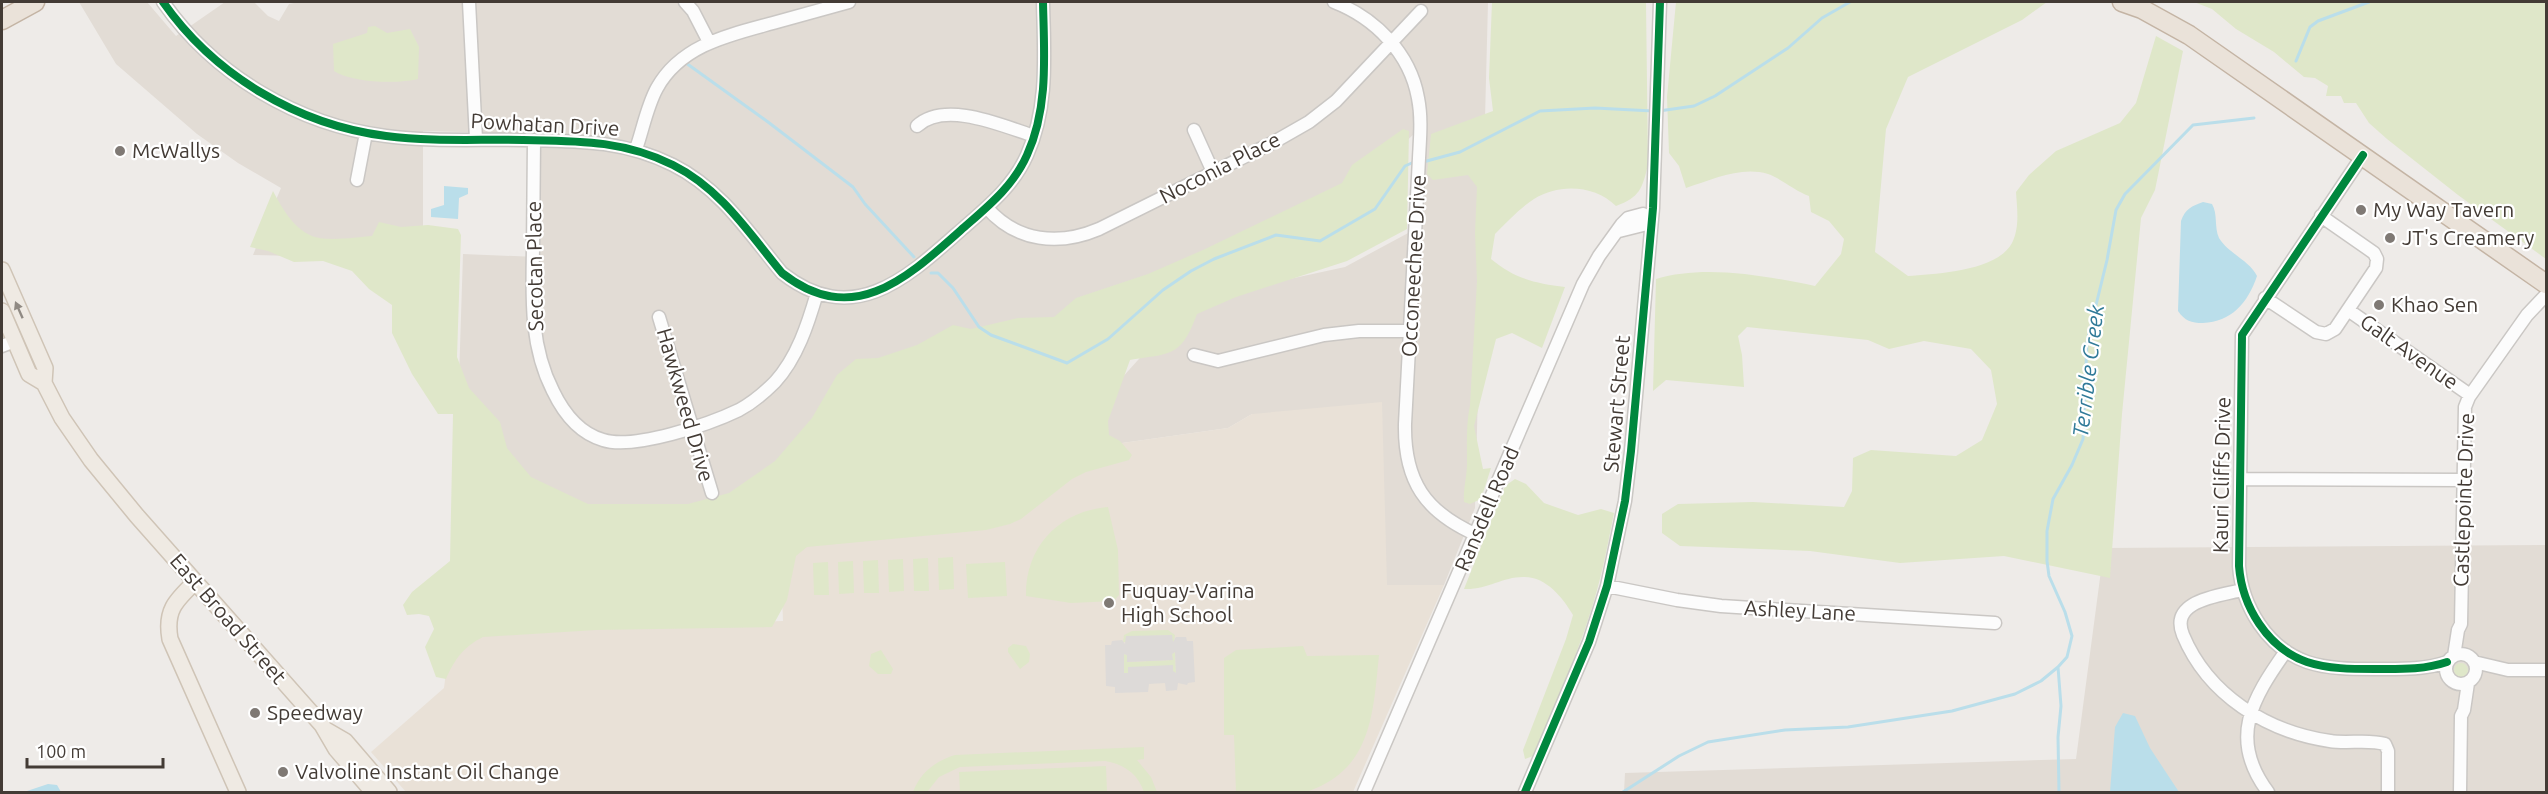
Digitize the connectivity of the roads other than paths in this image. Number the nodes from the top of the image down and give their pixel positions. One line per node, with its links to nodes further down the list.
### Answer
1 (35, 2): 11 (highway)
2 (163, 2): 16 (street, Powhatan Drive)
3 (469, 2): 18 (street)
4 (684, 2): 12 (street)
5 (849, 2): 12 (street)
6 (1043, 2): 17 (street, Powhatan Drive)
7 (1334, 2): 13 (street, Occoneechee Drive)
8 (1660, 2): 26 (street, Stewart Street)
9 (2122, 2): 21 (highway)
10 (1421, 11): 13 (street, Noconia Place)
11 (2, 20)
12 (709, 42): 20 (street)
13 (1391, 43): 22 (street, Noconia Place); 35 (street, Occoneechee Drive)
14 (917, 126): 17 (street)
15 (1194, 130): 22 (street)
16 (366, 133): 18 (street, Powhatan Drive); 23 (street)
17 (1034, 136): 24 (street, Powhatan Drive)
18 (476, 139): 19 (street, Powhatan Drive)
19 (534, 140): 20 (street, Powhatan Drive); 41 (street, Secotan Place)
20 (636, 149): 29 (street, Powhatan Drive)
21 (2363, 155): 25 (street, Kauri Cliffs Drive); 28 (highway)
22 (1213, 172): 24 (street, Noconia Place)
23 (357, 180)
24 (987, 208): 29 (street, Powhatan Drive)
25 (2321, 216): 31 (street, Kauri Cliffs Drive); 32 (street)
26 (1652, 220): 45 (street, Ransdell Road); 47 (street, Stewart Street)
27 (2, 270): 37 (main road, one-way to 27)
28 (2547, 284)
29 (817, 292): 41 (street, Secotan Place)
30 (2547, 295): 40 (street, Castlepointe Drive)
31 (2265, 298): 32 (street); 42 (street, Kauri Cliffs Drive)
32 (2348, 309): 40 (street, Galt Avenue)
33 (2, 311): 36 (main road)
34 (659, 317): 41 (street, Hawkweed Drive)
35 (1410, 331): 38 (street); 45 (street, Occoneechee Drive)
36 (8, 344): 37 (main road); 39 (main road)
37 (35, 345): 39 (main road)
38 (1194, 355)
39 (44, 383): 46 (main road, East Broad Street)
40 (2470, 395): 43 (street, Castlepointe Drive)
41 (692, 427): 44 (street, Hawkweed Drive)
42 (2241, 479): 43 (street); 48 (street, Kauri Cliffs Drive)
43 (2463, 480): 50 (street, Castlepointe Drive)
44 (712, 493)
45 (1476, 535): 65 (street, Ransdell Road)
46 (195, 582): 61 (main road, East Broad Street); 62 (main road)
47 (1607, 586): 49 (street, Ashley Lane); 66 (street, Stewart Street)
48 (2242, 590): 51 (street, Kauri Cliffs Drive); 59 (street)
49 (1995, 623)
50 (2461, 624): 52 (street, Castlepointe Drive); 53 (street, Castlepointe Drive)
51 (2286, 651): 54 (street, Kauri Cliffs Drive); 59 (street)
52 (2451, 659): 53 (street); 54 (street, Kauri Cliffs Drive); 57 (street)
53 (2471, 659): 55 (street); 58 (street)
54 (2414, 669): 57 (street, Kauri Cliffs Drive)
55 (2508, 670): 56 (street); 58 (street)
56 (2547, 670)
57 (2451, 680): 58 (street); 60 (street)
58 (2471, 680): 60 (street)
59 (2250, 714): 67 (street); 68 (street)
60 (2461, 716): 69 (street)
61 (326, 730): 63 (main road, East Broad Street); 64 (main road, East Broad Street)
62 (238, 792)
63 (374, 792)
64 (390, 792)
65 (1364, 792)
66 (1525, 792)
67 (2266, 792)
68 (2388, 792)
69 (2460, 792)

